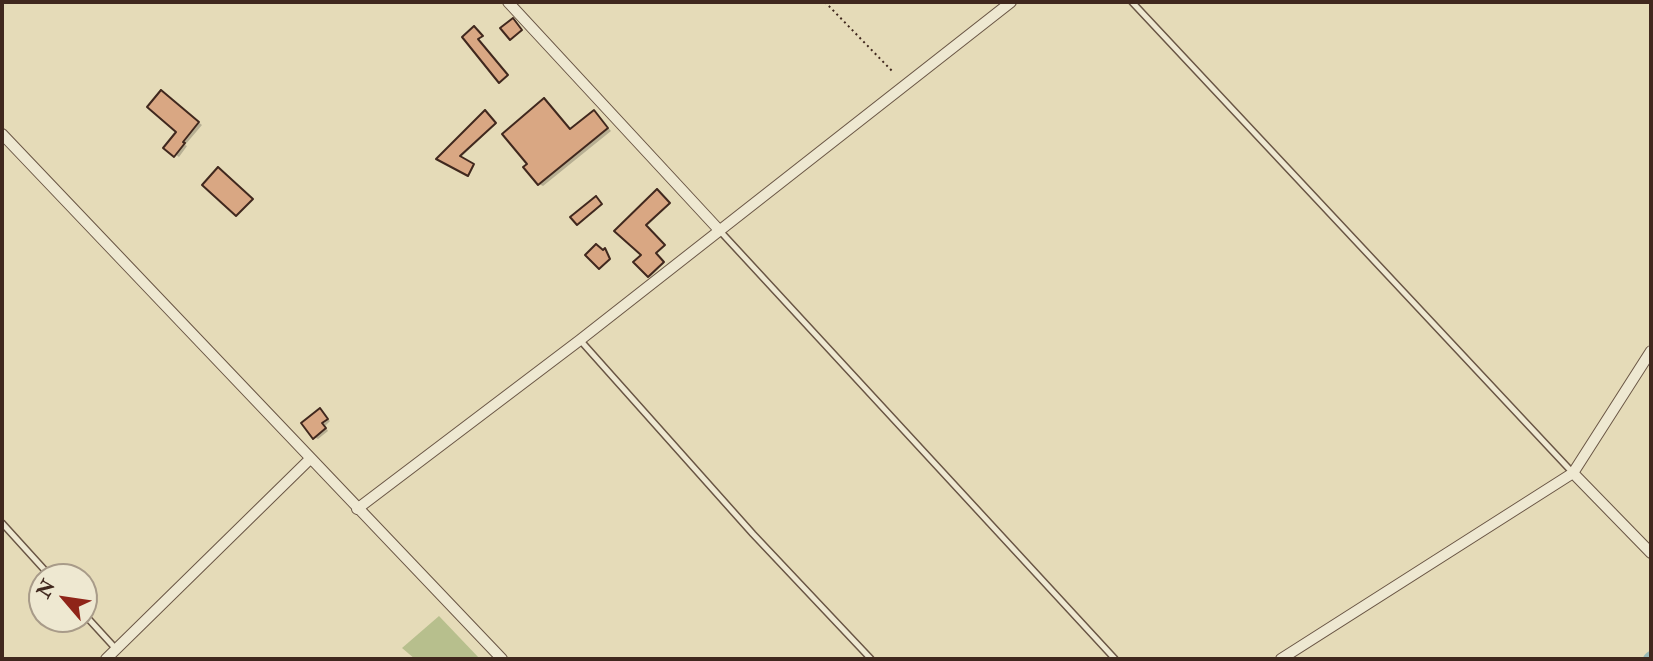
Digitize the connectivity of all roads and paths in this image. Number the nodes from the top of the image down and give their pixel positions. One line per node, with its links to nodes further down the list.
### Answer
1 (508, 2): 7 (street)
2 (825, 2): 5 (path)
3 (1011, 2): 7 (street)
4 (1132, 2): 11 (lane)
5 (894, 73)
6 (2, 134): 10 (street)
7 (720, 231): 8 (street); 21 (lane)
8 (580, 341): 12 (street); 20 (lane)
9 (1651, 351): 11 (street)
10 (310, 459): 12 (street); 17 (street)
11 (1573, 472): 14 (street); 22 (street)
12 (357, 509): 19 (street)
13 (2, 523): 15 (lane)
14 (1651, 553)
15 (38, 563)
16 (98, 629): 17 (lane)
17 (116, 649): 18 (street)
18 (106, 659)
19 (502, 659)
20 (871, 659)
21 (1115, 659)
22 (1281, 659)

